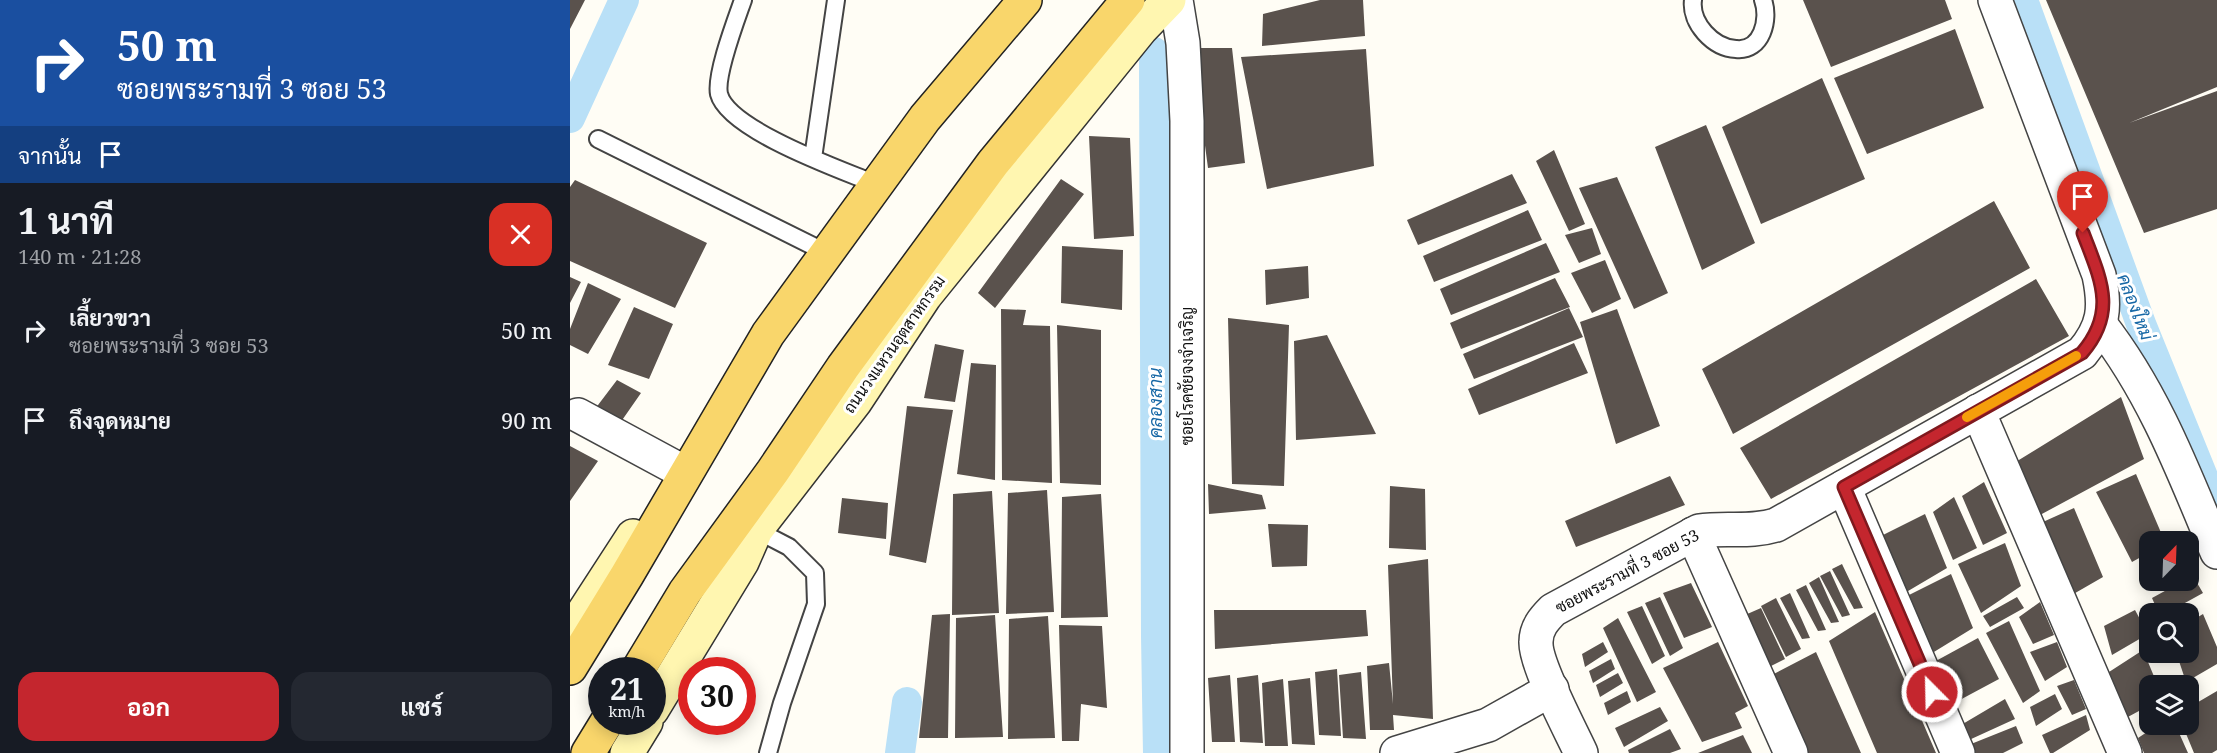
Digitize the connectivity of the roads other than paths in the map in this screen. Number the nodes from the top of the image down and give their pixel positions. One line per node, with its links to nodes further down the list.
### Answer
1 (743, 0): 12 (lane)
2 (836, 0): 12 (lane)
3 (1011, 0): 13 (main road)
4 (1025, 0): 25 (main road)
5 (1128, 0): 24 (main road, ถนนวงแหวนอุตสาหกรรม)
6 (1169, 0): 20 (main road, ถนนวงแหวนอุตสาหกรรม)
7 (1176, 0): 33 (street, ซอยโรคชัยจงจำเจริญ)
8 (1693, 0): 9 (lane)
9 (1763, 0)
10 (1995, 0): 15 (street, ซอยพระรามที่ 3 ซอย 53)
11 (598, 139): 14 (lane)
12 (813, 158): 13 (lane)
13 (868, 181): 14 (main road)
14 (815, 247): 18 (main road)
15 (2100, 324): 16 (street, ซอยพระรามที่ 3 ซอย 53); 22 (street)
16 (1978, 411): 19 (street, ซอยพระรามที่ 3 ซอย 53); 38 (street)
17 (578, 415): 18 (street)
18 (678, 469): 23 (main road)
19 (1844, 487): 21 (street, ซอยพระรามที่ 3 ซอย 53); 37 (street)
20 (756, 530): 26 (main road, ถนนวงแหวนอุตสาหกรรม); 32 (lane)
21 (1693, 534): 27 (street, ซอยพระรามที่ 3 ซอย 53); 36 (street)
22 (2217, 552)
23 (570, 633)
24 (646, 657)
25 (570, 668)
26 (666, 687)
27 (1552, 689): 34 (street); 35 (street, ซอยพระรามที่ 3 ซอย 53)
28 (599, 735): 30 (main road)
29 (638, 735): 31 (main road)
30 (588, 753)
31 (627, 753)
32 (768, 753)
33 (1187, 753)
34 (1397, 753)
35 (1581, 753)
36 (1791, 753)
37 (1959, 753)
38 (2125, 753)

